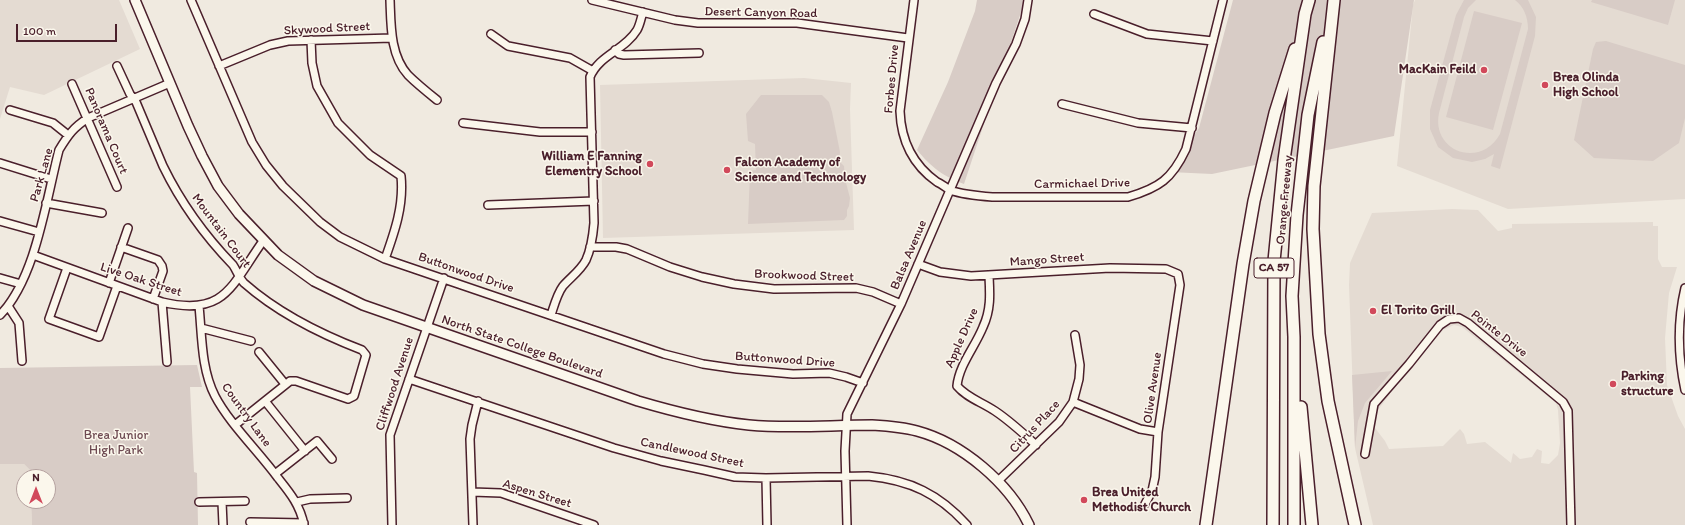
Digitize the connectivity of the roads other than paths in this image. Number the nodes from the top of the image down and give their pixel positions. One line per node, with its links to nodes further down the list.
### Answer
1 (135, 0): 23 (main road, North State College Boulevard)
2 (191, 0): 21 (street, Buttonwood Drive)
3 (390, 0): 14 (street)
4 (592, 0): 10 (street, Desert Canyon Road)
5 (914, 0): 15 (street, Forbes Drive)
6 (1028, 0): 37 (street, Balsa Avenue)
7 (1223, 0): 17 (street, Carmichael Drive)
8 (1309, 0): 12 (highway, Orange Freeway / CA 57)
9 (1332, 0): 71 (highway, Orange Freeway / CA 57); 115 (highway)
10 (643, 12): 15 (street, Desert Canyon Road); 18 (street)
11 (1094, 14): 17 (street)
12 (1305, 14): 111 (highway); 112 (highway, Orange Freeway / CA 57)
13 (491, 34): 22 (street)
14 (392, 38): 16 (street, Skywood Street); 26 (street)
15 (908, 38): 37 (street, Forbes Drive)
16 (311, 40): 21 (street, Skywood Street); 49 (street)
17 (1214, 41): 31 (street, Carmichael Drive)
18 (615, 50): 19 (street); 22 (street)
19 (699, 53)
20 (117, 66): 25 (street, Mountain Court)
21 (220, 66): 49 (street, Buttonwood Drive)
22 (593, 71): 32 (street)
23 (170, 83): 25 (street, Park Lane); 45 (main road, North State College Boulevard)
24 (72, 84): 29 (street, Panorama Court)
25 (133, 98): 29 (street, Park Lane); 53 (street, Mountain Court)
26 (437, 100)
27 (1062, 104): 31 (street)
28 (10, 110): 33 (street)
29 (88, 118): 33 (street, Park Lane); 36 (street, Panorama Court)
30 (463, 123): 32 (street)
31 (1192, 128): 37 (street, Carmichael Drive)
32 (592, 132): 38 (street)
33 (68, 135): 35 (street, Park Lane)
34 (0, 163): 35 (street)
35 (52, 179): 39 (street, Park Lane)
36 (117, 187)
37 (949, 189): 50 (street, Balsa Avenue)
38 (594, 201): 40 (street); 47 (street)
39 (46, 203): 41 (street); 44 (street, Park Lane)
40 (488, 205)
41 (102, 213)
42 (0, 221): 44 (street)
43 (128, 228): 46 (street)
44 (39, 232): 48 (street, Park Lane)
45 (263, 241): 53 (street, Live Oak Street); 69 (main road, North State College Boulevard)
46 (121, 247): 57 (street); 61 (street)
47 (590, 247): 63 (street, Brookwood Street); 67 (street)
48 (33, 255): 51 (street, Live Oak Street); 58 (street, Park Lane)
49 (385, 259): 56 (street, Buttonwood Drive)
50 (918, 264): 54 (street, Mango Street); 63 (street, Balsa Avenue)
51 (67, 268): 57 (street, Live Oak Street); 59 (street)
52 (1178, 274): 54 (street, Mango Street); 85 (street, Olive Avenue)
53 (240, 276): 65 (street, Live Oak Street); 78 (street, Mountain Court)
54 (989, 276): 86 (street, Apple Drive)
55 (0, 278): 58 (street)
56 (444, 278): 67 (street, Buttonwood Drive); 69 (street, Cliffwood Avenue)
57 (109, 283): 59 (street, Live Oak Street)
58 (21, 284): 64 (street, Park Lane)
59 (117, 286): 61 (street, Live Oak Street)
60 (1685, 288): 79 (street)
61 (153, 299): 62 (street, Live Oak Street)
62 (162, 302): 65 (street, Live Oak Street); 75 (street)
63 (901, 304): 77 (street, Balsa Avenue)
64 (8, 306): 66 (street, Park Lane); 74 (street)
65 (199, 306): 68 (street, Country Lane)
66 (0, 315)
67 (551, 315): 77 (street, Buttonwood Drive)
68 (201, 328): 72 (street); 83 (street, Country Lane)
69 (426, 328): 76 (street, Cliffwood Avenue); 84 (main road, North State College Boulevard)
70 (1075, 335): 82 (street, Citrus Place)
71 (1294, 337): 113 (highway, Orange Freeway / CA 57); 114 (highway)
72 (251, 341)
73 (259, 352): 78 (street)
74 (22, 361)
75 (167, 362)
76 (409, 379): 81 (street, Candlewood Street); 104 (street, Cliffwood Avenue)
77 (863, 383): 84 (street, Balsa Avenue)
78 (285, 384): 80 (street)
79 (1685, 390)
80 (265, 401): 83 (street); 87 (street)
81 (478, 401): 92 (street, Candlewood Street); 94 (street)
82 (1073, 402): 85 (street); 86 (street, Citrus Place)
83 (235, 425): 90 (street, Country Lane)
84 (846, 425): 91 (street, Balsa Avenue); 93 (main road, North State College Boulevard)
85 (1158, 432): 100 (street, Olive Avenue)
86 (1036, 445): 93 (street, Citrus Place)
87 (305, 451): 89 (street); 90 (street)
88 (1365, 454): 116 (street, Pointe Drive)
89 (332, 459)
90 (275, 474): 99 (street, Country Lane)
91 (846, 477): 92 (street, Candlewood Street); 108 (street, Balsa Avenue); 109 (street, Candlewood Street)
92 (766, 478): 107 (street)
93 (998, 481): 110 (main road, North State College Boulevard)
94 (472, 492): 105 (street); 106 (street, Aspen Street)
95 (347, 498): 99 (street)
96 (198, 502): 97 (street)
97 (222, 502): 98 (street); 103 (street)
98 (246, 502)
99 (297, 502): 102 (street, Country Lane)
100 (1145, 504)
101 (250, 522): 102 (street)
102 (304, 524)
103 (223, 525)
104 (392, 525)
105 (473, 525)
106 (594, 525)
107 (767, 525)
108 (848, 525)
109 (967, 525)
110 (1029, 525)
111 (1206, 525)
112 (1273, 525)
113 (1294, 525)
114 (1312, 525)
115 (1355, 525)
116 (1571, 525)

